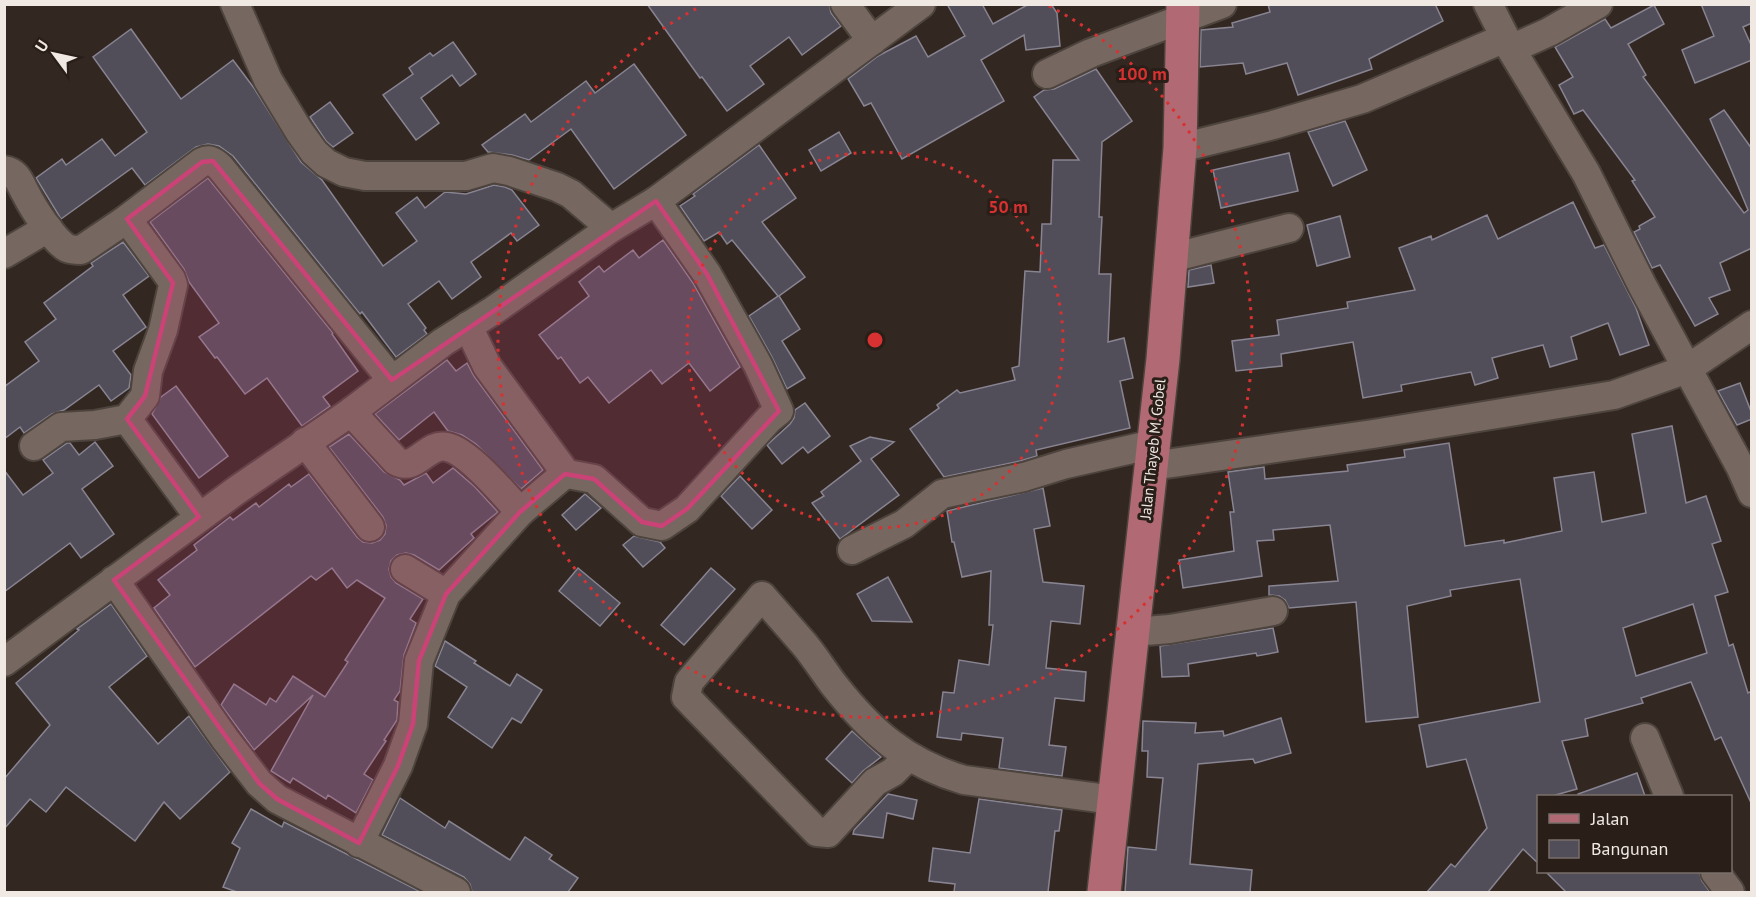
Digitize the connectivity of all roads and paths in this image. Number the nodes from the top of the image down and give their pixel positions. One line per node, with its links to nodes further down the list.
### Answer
1 (235, 4): 16 (street)
2 (845, 4): 8 (street)
3 (921, 4): 8 (street)
4 (1222, 4): 7 (street)
5 (1488, 4): 9 (street)
6 (1598, 4): 9 (street)
7 (1182, 12): 10 (street); 11 (main road, Jalan Thayeb M. Gobel)
8 (872, 41): 13 (street)
9 (1508, 44): 11 (street); 22 (street)
10 (1047, 74)
11 (1180, 148): 19 (main road, Jalan Thayeb M. Gobel)
12 (4, 170): 15 (street)
13 (656, 201): 16 (street); 29 (street)
14 (127, 219): 15 (street); 23 (street); 25 (street)
15 (48, 228): 18 (street)
16 (611, 228): 20 (street)
17 (1289, 228): 19 (street)
18 (4, 254)
19 (1171, 258): 28 (main road, Jalan Thayeb M. Gobel)
20 (468, 326): 23 (street); 29 (street)
21 (1752, 326): 22 (street)
22 (1687, 369): 28 (street); 30 (street)
23 (392, 380): 24 (street)
24 (351, 412): 26 (street); 31 (street)
25 (128, 419): 27 (street); 32 (street)
26 (305, 442): 32 (street); 33 (street)
27 (34, 446)
28 (1153, 455): 34 (street); 39 (main road, Jalan Thayeb M. Gobel)
29 (562, 473): 31 (street)
30 (1752, 493)
31 (520, 512): 37 (street)
32 (200, 517): 36 (street)
33 (370, 527)
34 (852, 550)
35 (405, 569): 37 (street)
36 (114, 580): 40 (street); 45 (street)
37 (446, 594): 45 (street)
38 (1272, 611): 39 (street)
39 (1133, 632): 44 (main road, Jalan Thayeb M. Gobel)
40 (4, 662)
41 (1645, 738): 43 (street)
42 (908, 757): 42 (street); 44 (street)
43 (1669, 795)
44 (1114, 800): 48 (main road, Jalan Thayeb M. Gobel)
45 (359, 843): 47 (street)
46 (1715, 873): 49 (street)
47 (456, 892)
48 (1104, 892)
49 (1730, 892)

